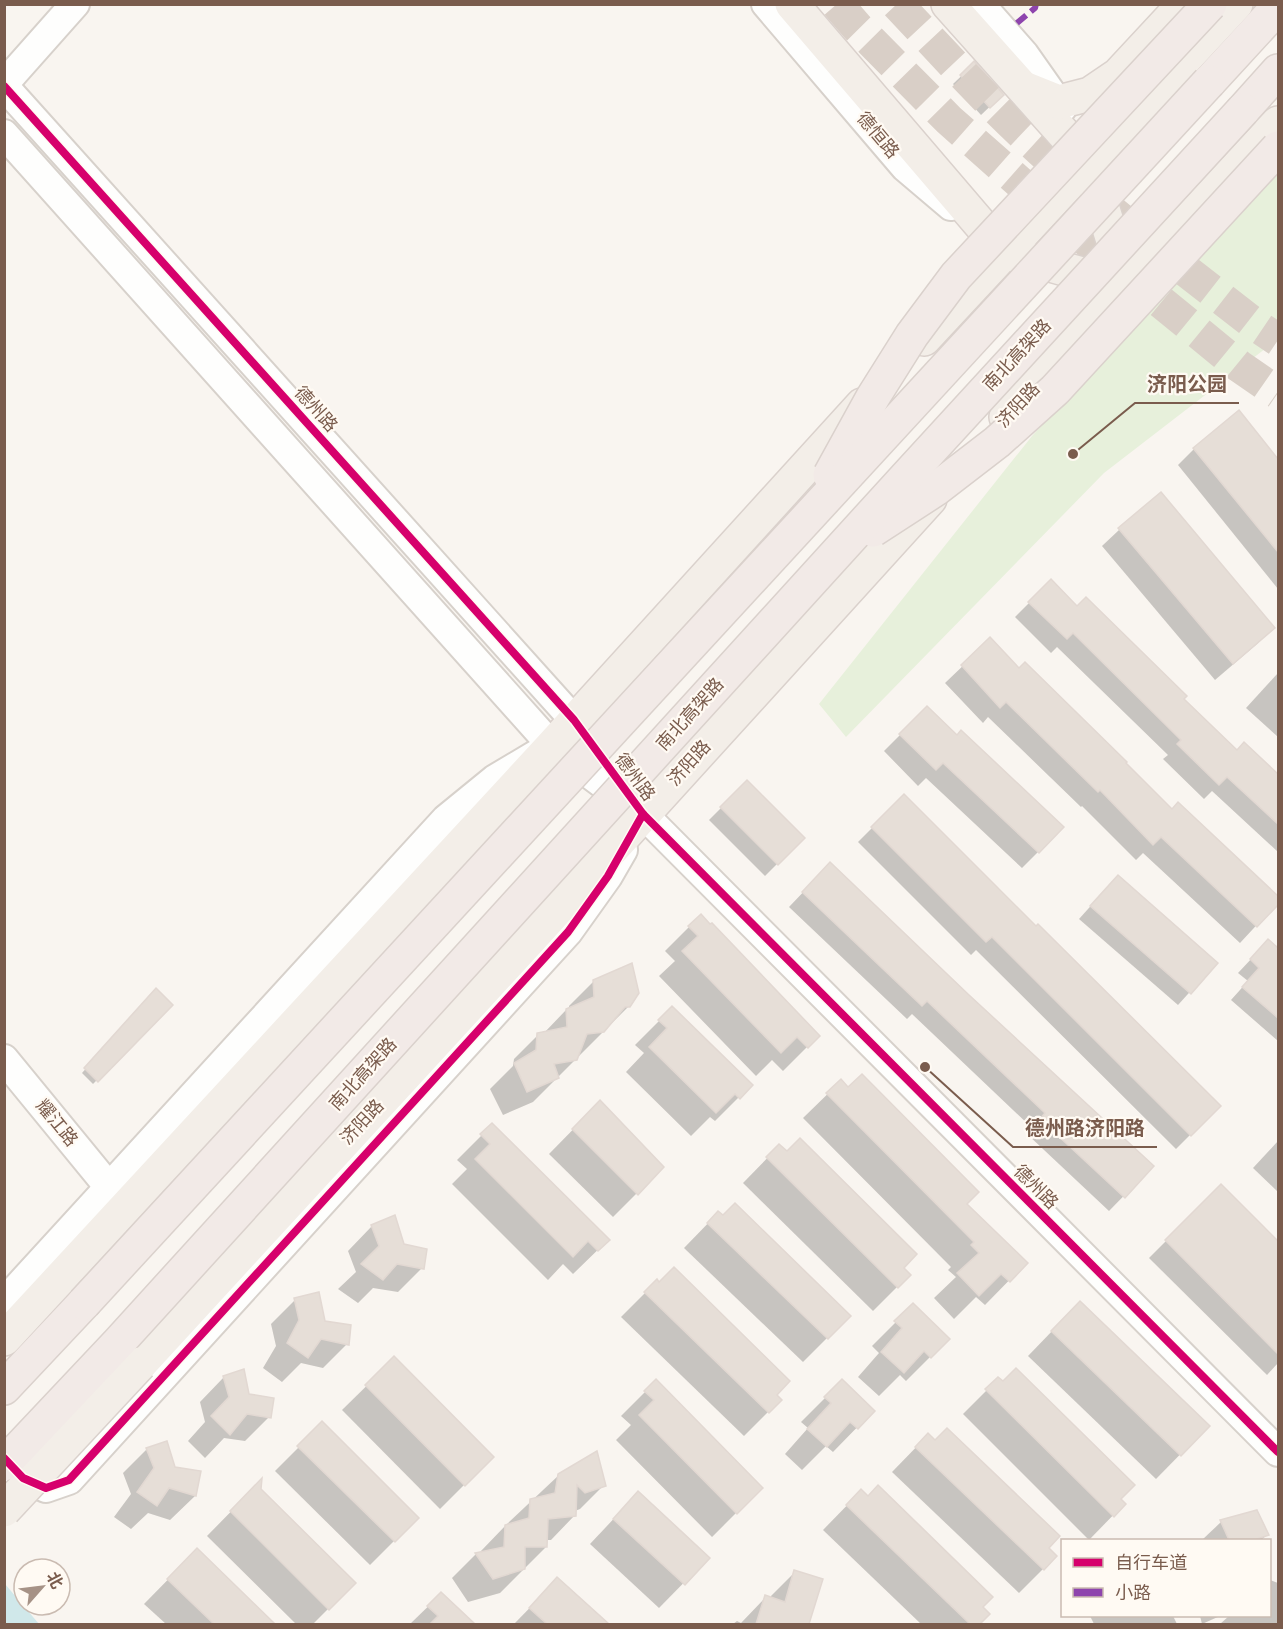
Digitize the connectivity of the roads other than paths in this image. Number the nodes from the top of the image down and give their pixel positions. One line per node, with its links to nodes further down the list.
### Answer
1 (75, 4): 11 (street)
2 (766, 4): 18 (street, 德恒路)
3 (792, 4): 18 (main road)
4 (948, 4): 12 (main road)
5 (980, 4): 13 (street)
6 (1184, 4): 13 (main road)
7 (1210, 4): 20 (highway, bridge)
8 (1236, 4): 17 (main road)
9 (1278, 7): 20 (highway, bridge)
10 (1278, 71): 21 (highway, 南北高架路, bridge)
11 (4, 85): 22 (street, 德州路)
12 (1022, 87): 13 (main road); 17 (main road)
13 (1059, 102): 17 (street)
14 (1278, 123): 19 (main road, 济阳路)
15 (4, 134): 23 (street, 德州路)
16 (1278, 148): 21 (highway, bridge)
17 (1088, 161): 18 (main road); 19 (main road)
18 (1004, 252): 19 (main road); 22 (main road)
19 (1128, 286): 24 (main road, 济阳路)
20 (805, 521): 29 (highway, bridge)
21 (837, 553): 32 (highway, 南北高架路, bridge)
22 (574, 720): 23 (main road); 24 (street, 德州路)
23 (552, 746): 24 (street, 德州路); 26 (street); 28 (main road)
24 (643, 814): 30 (street, 德州路); 31 (street); 33 (main road, 济阳路, bridge)
25 (4, 1059): 26 (street, 耀江路)
26 (108, 1187): 27 (street)
27 (4, 1302)
28 (4, 1339)
29 (4, 1388)
30 (1278, 1452)
31 (4, 1458)
32 (4, 1464)
33 (4, 1510)

